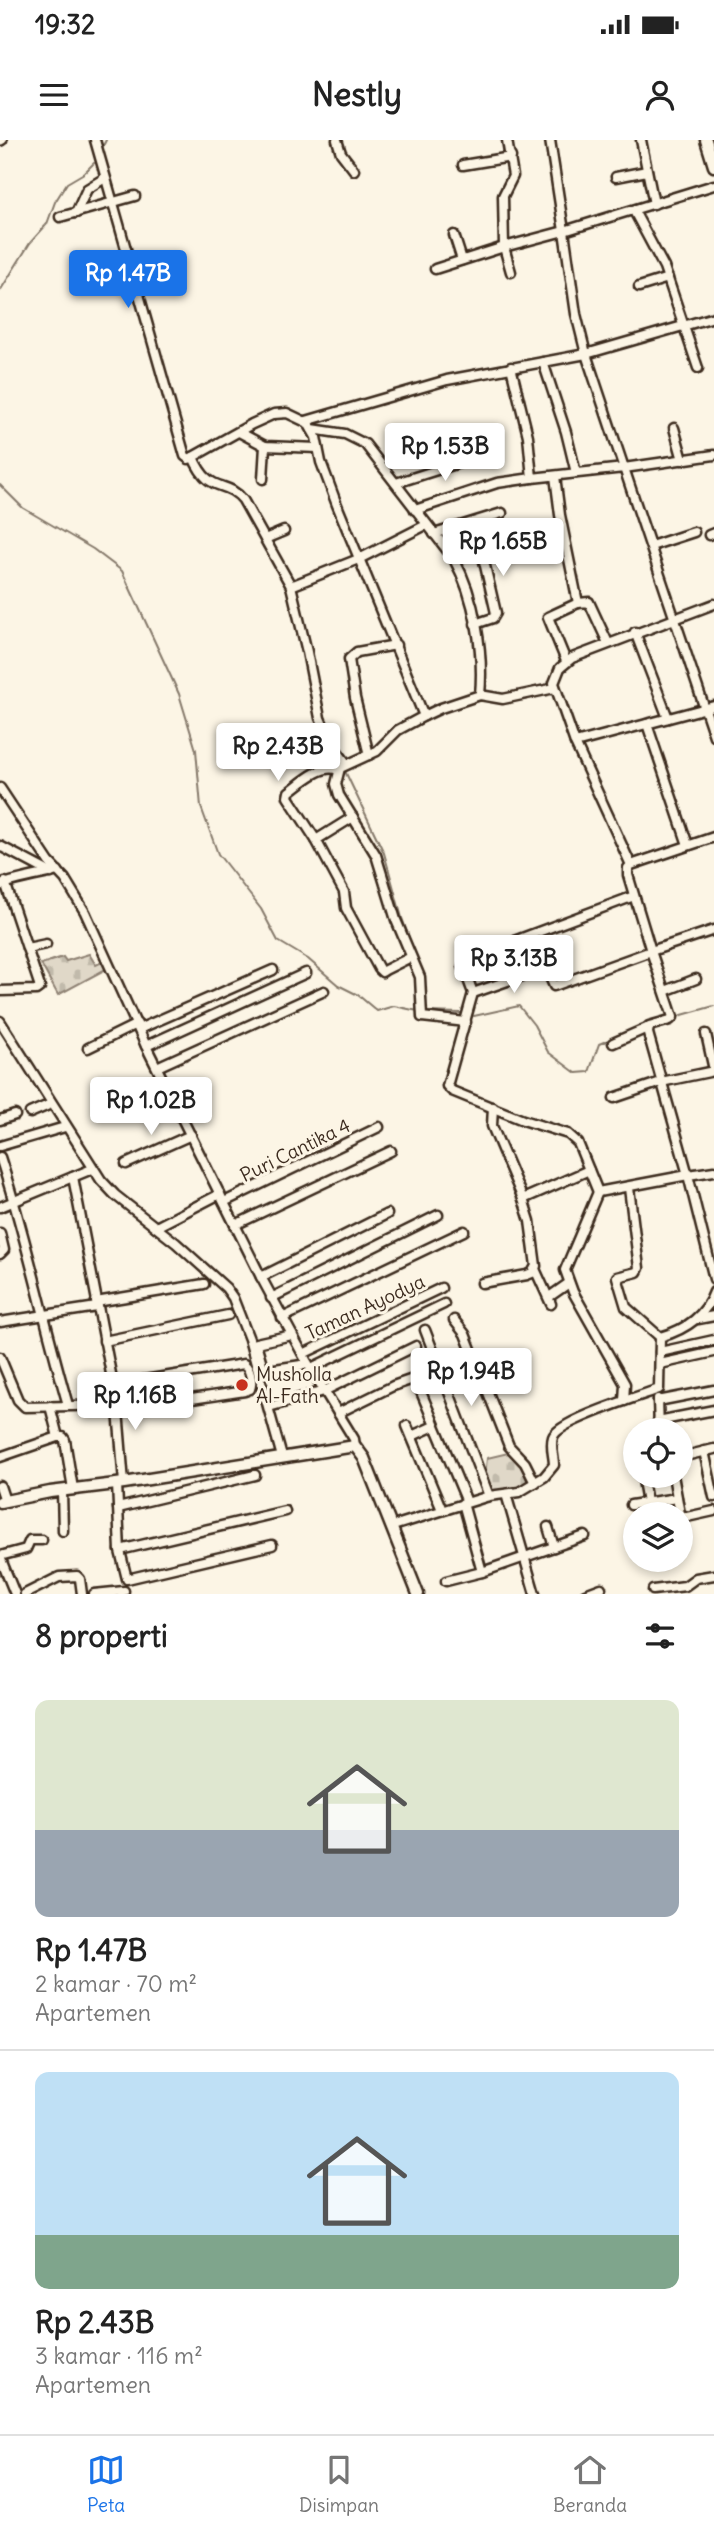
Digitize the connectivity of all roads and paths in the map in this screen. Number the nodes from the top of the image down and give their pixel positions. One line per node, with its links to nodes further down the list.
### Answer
1 (95, 140): 13 (street)
2 (337, 140): 10 (street)
3 (507, 140): 7 (street)
4 (551, 140): 21 (street)
5 (641, 140): 11 (street)
6 (706, 140): 8 (street)
7 (511, 157): 9 (street); 23 (street)
8 (713, 162)
9 (463, 165)
10 (354, 170)
11 (647, 171): 12 (street); 17 (street)
12 (616, 177)
13 (105, 178): 16 (street); 19 (street)
14 (714, 185): 17 (street)
15 (135, 196): 16 (street)
16 (112, 204): 19 (street); 43 (street)
17 (654, 204): 18 (street)
18 (634, 211): 21 (street); 27 (street)
19 (76, 213): 20 (street)
20 (60, 217)
21 (564, 231): 23 (street); 31 (street)
22 (454, 235): 24 (street)
23 (504, 247): 24 (street); 26 (street)
24 (462, 260): 25 (street)
25 (435, 269)
26 (511, 272)
27 (668, 278): 28 (street); 30 (street)
28 (639, 287)
29 (714, 317): 30 (street)
30 (684, 326): 31 (street); 34 (street)
31 (586, 354): 32 (street); 45 (street)
32 (543, 362): 33 (street); 46 (street)
33 (511, 367): 35 (street); 48 (street)
34 (698, 368)
35 (306, 421): 37 (street); 38 (street)
36 (674, 428): 44 (street)
37 (313, 429): 40 (street); 50 (street)
38 (239, 432): 39 (street); 43 (street)
39 (265, 446): 40 (street); 49 (street)
40 (318, 448): 59 (street)
41 (484, 455): 50 (street)
42 (714, 455): 44 (street)
43 (192, 458): 57 (street)
44 (683, 460): 45 (street)
45 (624, 468): 46 (street); 58 (street)
46 (576, 473): 47 (street)
47 (555, 475): 48 (street); 62 (street)
48 (532, 478): 51 (street)
49 (263, 480)
50 (396, 483): 51 (street)
51 (415, 510): 53 (street)
52 (502, 513): 56 (street)
53 (426, 525): 56 (street); 59 (street)
54 (284, 531): 57 (street)
55 (694, 532): 58 (street)
56 (434, 534): 60 (street)
57 (265, 539): 61 (street)
58 (651, 547): 64 (street)
59 (360, 558): 61 (street); 68 (street)
60 (454, 559): 65 (street); 65 (street)
61 (291, 586): 79 (street)
62 (578, 603): 67 (street); 69 (street)
63 (714, 604): 64 (street)
64 (674, 618): 66 (street); 72 (street)
65 (475, 624): 71 (street)
66 (635, 632): 67 (street); 74 (street)
67 (608, 643): 69 (street)
68 (396, 645): 73 (street); 78 (street)
69 (566, 661): 70 (street)
70 (555, 688): 71 (street); 77 (street)
71 (481, 695): 73 (street)
72 (710, 707): 74 (street); 76 (street)
73 (424, 716): 78 (street)
74 (668, 718): 75 (street)
75 (647, 724): 77 (street); 84 (street)
76 (714, 736)
77 (575, 743): 86 (street)
78 (369, 755): 79 (street)
79 (342, 767): 81 (street); 83 (street)
80 (0, 788): 87 (street)
81 (353, 817): 83 (street); 95 (street)
82 (714, 837): 84 (street)
83 (316, 840): 95 (street)
84 (688, 845): 86 (street)
85 (0, 846): 87 (street)
86 (631, 865): 89 (street)
87 (55, 872): 88 (street); 106 (street)
88 (3, 884): 93 (street)
89 (634, 896): 91 (street); 94 (street)
90 (714, 930): 94 (street)
91 (531, 935): 96 (street); 103 (street)
92 (46, 944): 93 (street)
93 (27, 948): 100 (street)
94 (651, 951): 96 (street); 102 (street)
95 (411, 957): 105 (street)
96 (545, 968): 103 (street)
97 (272, 970): 106 (street)
98 (306, 973): 110 (street)
99 (696, 979): 102 (street)
100 (0, 991)
101 (324, 991): 112 (street)
102 (665, 991): 107 (street)
103 (473, 993): 105 (street)
104 (0, 1021): 116 (street)
105 (466, 1022): 117 (street)
106 (138, 1026): 110 (street); 111 (street)
107 (648, 1028): 109 (street); 114 (street)
108 (706, 1034): 113 (street)
109 (612, 1043)
110 (146, 1046): 112 (street)
111 (88, 1048)
112 (157, 1067): 123 (street)
113 (714, 1071): 114 (street)
114 (661, 1082): 115 (street); 131 (street)
115 (614, 1098)
116 (51, 1104): 118 (street); 121 (street)
117 (493, 1107): 129 (street); 136 (street)
118 (30, 1113)
119 (15, 1115): 120 (street)
120 (0, 1120)
121 (62, 1127): 124 (street); 128 (street)
122 (379, 1127): 135 (street, Puri Cantika 4)
123 (191, 1135): 127 (street); 135 (street)
124 (0, 1146)
125 (391, 1150): 141 (street)
126 (0, 1157): 137 (street)
127 (126, 1164)
128 (90, 1170): 132 (street); 142 (street)
129 (590, 1170): 134 (street); 136 (street)
130 (714, 1171): 131 (street)
131 (688, 1175): 133 (street); 148 (street)
132 (73, 1177): 137 (street); 155 (street)
133 (623, 1189): 134 (street); 166 (street)
134 (598, 1192): 150 (street)
135 (222, 1198): 141 (street); 142 (street, Puri Cantika 4)
136 (523, 1199): 146 (street)
137 (14, 1200): 138 (street); 157 (street)
138 (0, 1206)
139 (387, 1214): 147 (street)
140 (438, 1215): 154 (street)
141 (235, 1225): 147 (street)
142 (156, 1227): 185 (street)
143 (464, 1231): 160 (street)
144 (0, 1233): 145 (street)
145 (0, 1254)
146 (535, 1269): 149 (street); 150 (street)
147 (261, 1277): 154 (street)
148 (714, 1279)
149 (482, 1283)
150 (569, 1283): 180 (street)
151 (204, 1284): 155 (street)
152 (441, 1288): 172 (street, Taman Ayodya)
153 (714, 1292): 161 (street)
154 (271, 1298): 160 (street)
155 (97, 1304): 157 (street); 168 (street)
156 (444, 1304): 175 (street)
157 (42, 1315): 163 (street); 182 (street)
158 (228, 1315): 168 (street)
159 (714, 1316): 161 (street)
160 (282, 1318): 165 (street)
161 (698, 1319): 166 (street)
162 (454, 1320): 202 (street)
163 (0, 1322)
164 (425, 1330): 209 (street)
165 (292, 1335): 172 (street); 175 (street)
166 (660, 1338): 170 (street)
167 (714, 1340): 170 (street)
168 (104, 1341): 176 (street)
169 (416, 1346): 179 (street)
170 (660, 1352): 174 (street)
171 (714, 1352): 174 (street)
172 (303, 1354): 175 (street)
173 (0, 1357): 183 (street)
174 (660, 1364): 177 (street)
175 (309, 1366): 179 (street)
176 (113, 1385): 184 (street); 184 (street)
177 (659, 1389): 180 (street); 181 (street)
178 (714, 1390): 181 (street)
179 (324, 1391): 185 (street); 187 (street)
180 (627, 1400): 202 (street)
181 (658, 1401): 188 (street)
182 (68, 1405): 183 (street); 184 (street)
183 (50, 1406): 193 (street)
184 (118, 1407): 201 (street)
185 (269, 1407): 199 (street)
186 (714, 1410): 189 (street)
187 (338, 1413): 191 (street); 194 (street)
188 (658, 1418)
189 (686, 1418)
190 (407, 1426): 192 (street)
191 (435, 1426): 192 (street); 215 (street)
192 (412, 1436): 217 (street)
193 (58, 1437): 198 (street); 206 (street)
194 (355, 1446): 199 (street); 221 (street)
195 (714, 1449): 196 (street)
196 (704, 1451): 197 (street); 210 (street)
197 (693, 1454)
198 (0, 1457)
199 (277, 1458): 201 (street)
200 (255, 1475): 216 (street)
201 (121, 1483): 206 (street); 216 (street)
202 (535, 1483): 208 (street)
203 (0, 1486): 212 (street)
204 (644, 1488): 213 (street)
205 (675, 1488): 211 (street)
206 (74, 1489): 207 (street)
207 (62, 1490): 212 (street); 223 (street)
208 (506, 1494): 209 (street); 230 (street)
209 (489, 1496): 215 (street)
210 (714, 1497)
211 (677, 1498): 213 (street); 214 (street)
212 (2, 1502)
213 (647, 1502)
214 (678, 1502)
215 (465, 1503): 217 (street); 231 (street)
216 (118, 1508): 228 (street)
217 (442, 1510): 221 (street)
218 (285, 1511): 228 (street)
219 (714, 1511): 220 (street)
220 (693, 1516)
221 (393, 1526): 241 (street)
222 (548, 1527): 227 (street)
223 (63, 1531)
224 (585, 1536): 227 (street)
225 (43, 1540): 229 (street)
226 (272, 1545): 228 (street)
227 (554, 1547): 230 (street)
228 (120, 1550)
229 (0, 1557): 237 (street)
230 (525, 1558): 231 (street); 242 (street)
231 (482, 1572): 233 (street)
232 (714, 1575): 235 (street)
233 (446, 1581)
234 (601, 1588): 243 (street)
235 (653, 1590)
236 (124, 1591): 240 (street)
237 (15, 1594)
238 (25, 1594): 239 (street)
239 (82, 1594)
240 (94, 1594)
241 (418, 1594)
242 (535, 1594)
243 (585, 1594)

